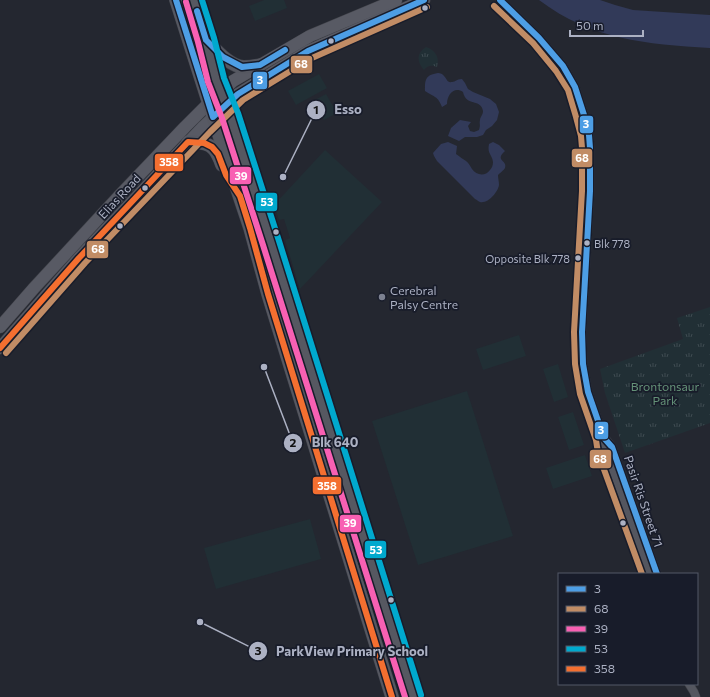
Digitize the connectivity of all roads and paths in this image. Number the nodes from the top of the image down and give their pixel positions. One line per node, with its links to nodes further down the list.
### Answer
1 (176, 0): 9 (main road)
2 (194, 0): 6 (main road)
3 (396, 0): 7 (main road, Elias Road)
4 (424, 0): 10 (main road, Elias Road)
5 (500, 0): 16 (street, Pasir Ris Street 71)
6 (206, 40): 7 (main road); 8 (main road)
7 (260, 65): 8 (main road, Elias Road)
8 (221, 92): 9 (main road, Elias Road); 10 (main road)
9 (209, 103): 11 (main road); 14 (main road, Elias Road)
10 (226, 104): 11 (main road, Elias Road); 20 (main road)
11 (213, 117): 12 (main road, Elias Road); 13 (main road)
12 (188, 142): 13 (main road); 15 (main road, Elias Road)
13 (240, 196): 19 (main road)
14 (0, 327)
15 (0, 348)
16 (604, 438): 17 (street, Pasir Ris Street 71); 18 (street, Pasir Ris Street 71)
17 (650, 573)
18 (657, 573)
19 (392, 697)
20 (412, 697)

